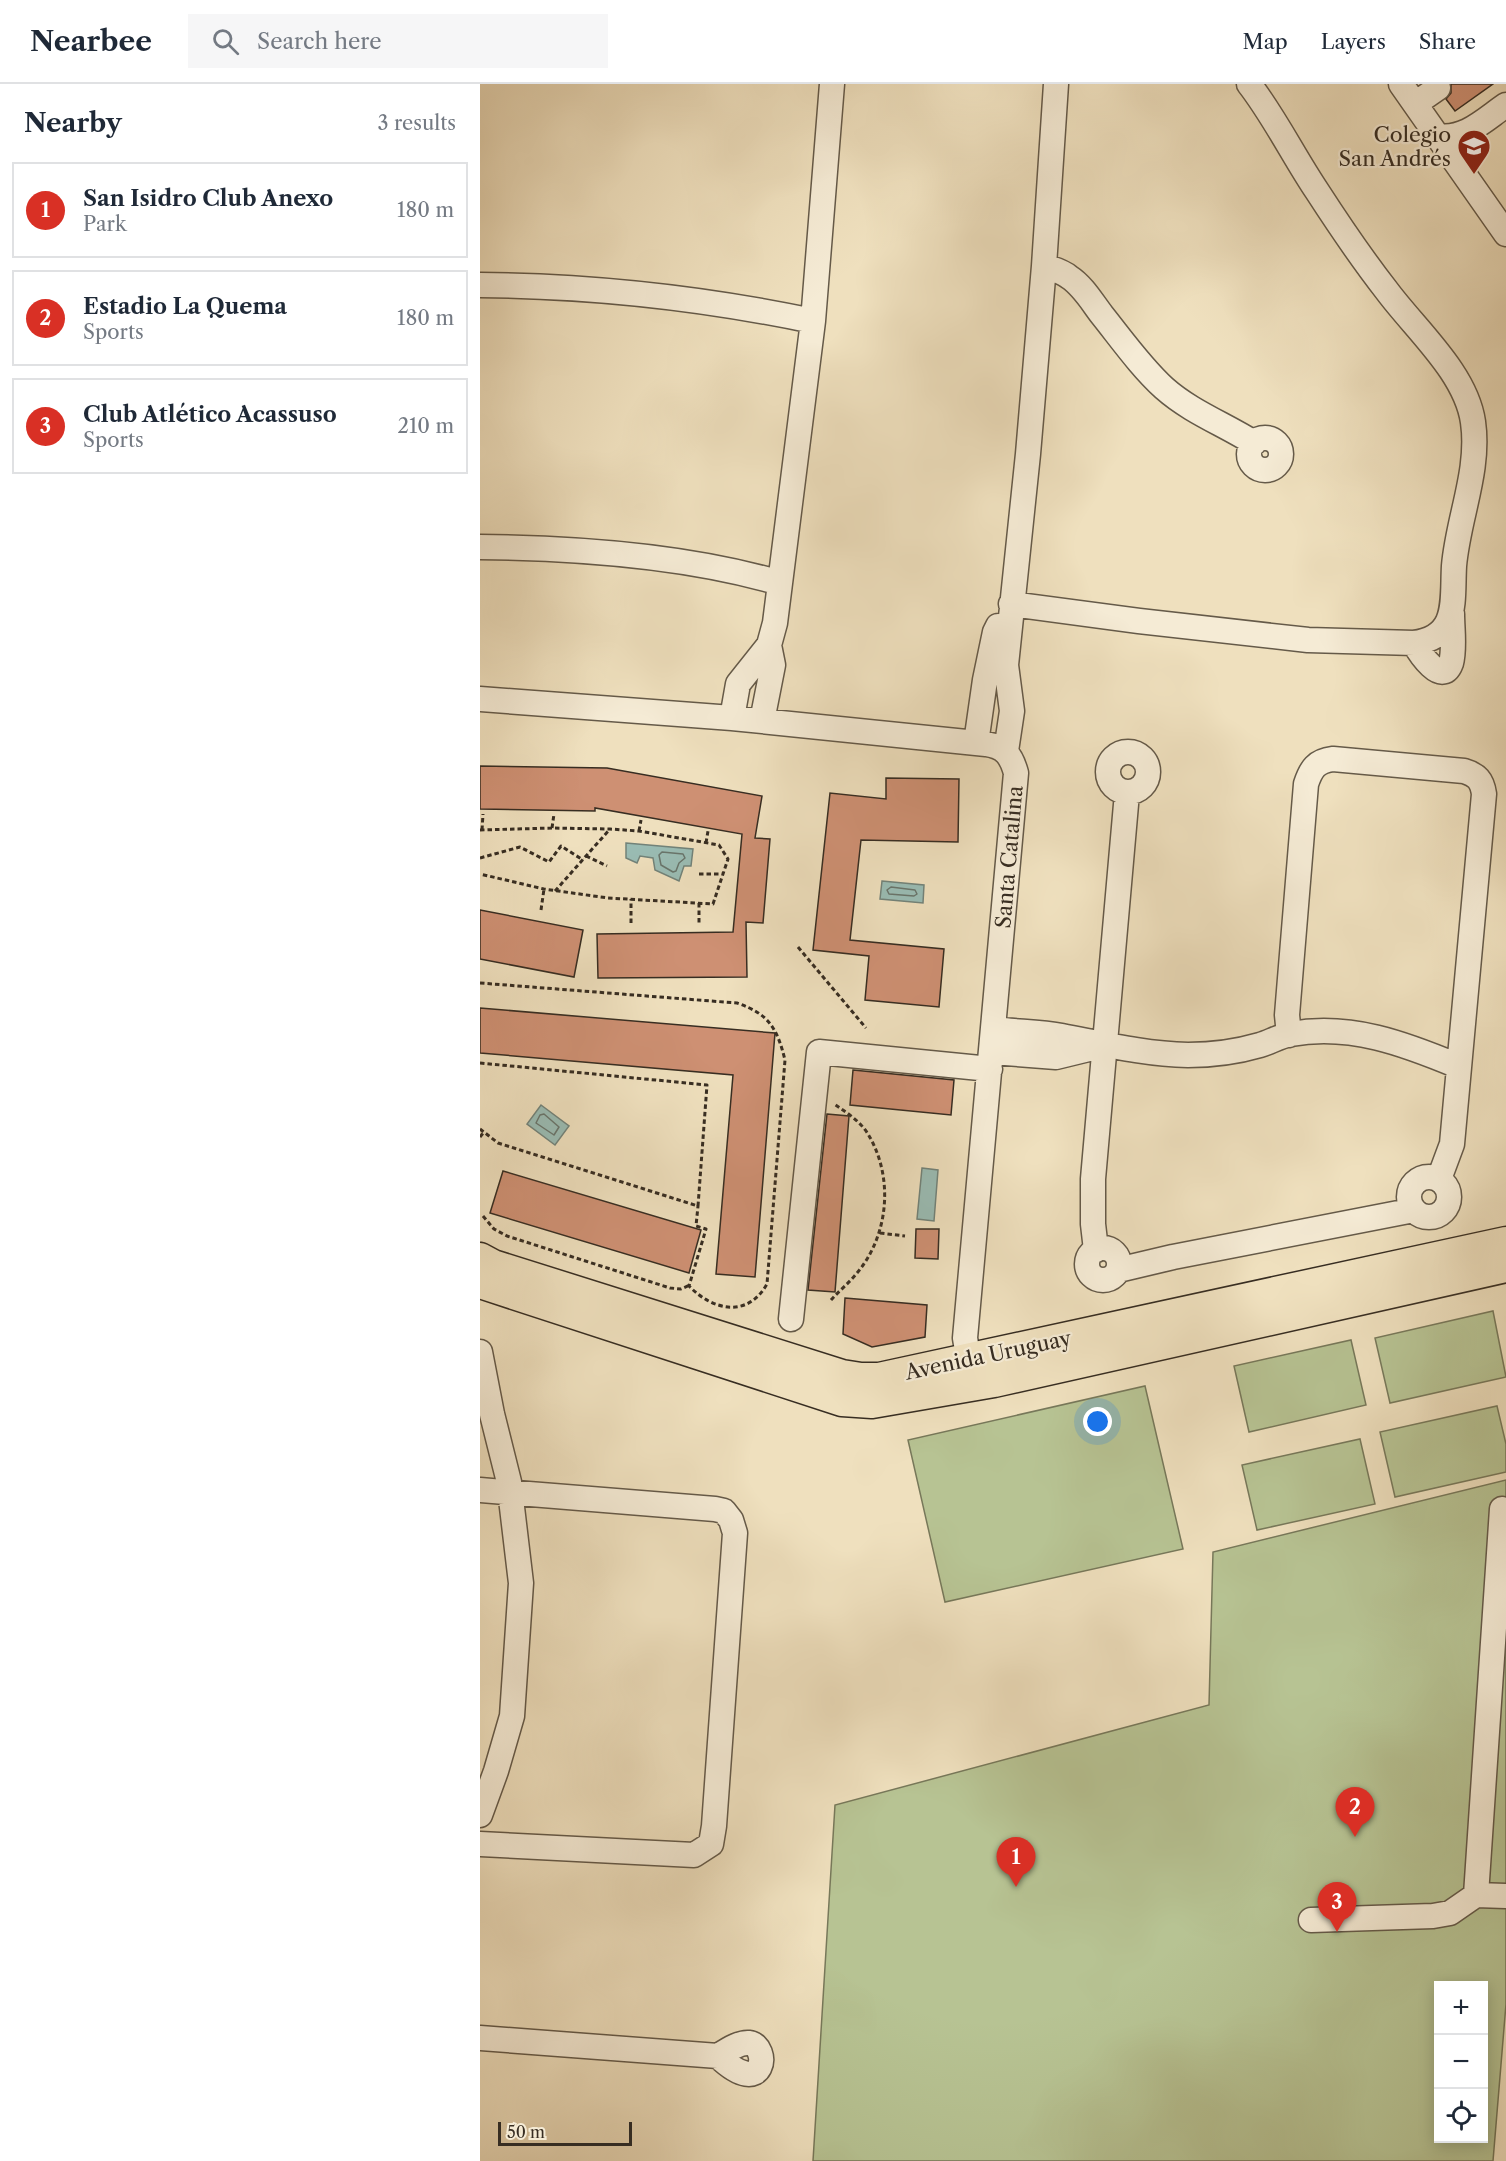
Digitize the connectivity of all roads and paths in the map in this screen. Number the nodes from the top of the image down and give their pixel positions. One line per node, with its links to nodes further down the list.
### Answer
1 (832, 84): 12 (street)
2 (1056, 84): 10 (street)
3 (1249, 84): 17 (street)
4 (1401, 84): 6 (street)
5 (1438, 88): 6 (street)
6 (1415, 104): 8 (street)
7 (1506, 105): 8 (street)
8 (1438, 136): 9 (street)
9 (1506, 234)
10 (1044, 266): 13 (street); 16 (street)
11 (480, 285): 12 (street)
12 (813, 321): 15 (street)
13 (1254, 443)
14 (480, 547): 15 (street)
15 (780, 583): 19 (street)
16 (1011, 604): 18 (street); 23 (street); 24 (street)
17 (1452, 612): 18 (street); 18 (street)
18 (1414, 643)
19 (769, 645): 21 (street); 22 (street)
20 (480, 699): 21 (street)
21 (732, 718): 22 (street)
22 (762, 721): 23 (street)
23 (976, 742): 24 (street)
24 (1006, 751): 53 (street, Santa Catalina)
25 (1127, 793): 52 (street)
26 (483, 814): 31 (path)
27 (554, 814): 29 (path)
28 (641, 820): 32 (path)
29 (552, 828): 30 (path); 31 (path)
30 (609, 829): 32 (path); 36 (path)
31 (481, 830)
32 (639, 831): 34 (path)
33 (708, 831): 34 (path)
34 (706, 843): 40 (path)
35 (480, 858): 36 (path)
36 (584, 858): 37 (path); 42 (path)
37 (607, 866)
38 (480, 874): 41 (path)
39 (699, 874): 40 (path)
40 (723, 874): 44 (path)
41 (544, 889): 42 (path); 45 (path)
42 (555, 891): 43 (path)
43 (631, 899): 44 (path); 46 (path)
44 (699, 903): 47 (path)
45 (541, 910)
46 (631, 923)
47 (699, 923)
48 (798, 948): 50 (path)
49 (480, 983): 68 (path)
50 (866, 1028)
51 (1289, 1035): 52 (street); 55 (street); 55 (street)
52 (1105, 1045): 53 (street); 55 (street)
53 (992, 1050): 56 (street); 72 (street, Santa Catalina)
54 (480, 1063): 60 (path)
55 (1458, 1066)
56 (815, 1091): 62 (path); 70 (street)
57 (480, 1129): 58 (path)
58 (484, 1132): 59 (path); 60 (path)
59 (480, 1137)
60 (698, 1206): 68 (path)
61 (483, 1216): 68 (path)
62 (879, 1233): 63 (path); 69 (path)
63 (905, 1236)
64 (1506, 1242): 72 (main road, Avenida Uruguay)
65 (480, 1258): 72 (main road, Avenida Uruguay)
66 (1506, 1267): 72 (main road, Avenida Uruguay)
67 (480, 1283): 72 (main road, Avenida Uruguay)
68 (690, 1285)
69 (831, 1300)
70 (791, 1319)
71 (480, 1352): 74 (street)
72 (971, 1373)
73 (480, 1490): 74 (street)
74 (511, 1492): 77 (street); 78 (street)
75 (1502, 1509): 76 (street)
76 (1502, 1565): 79 (street)
77 (480, 1815)
78 (480, 1844)
79 (1476, 1895): 80 (street); 81 (street)
80 (1506, 1896)
81 (1311, 1920)
82 (480, 2038): 83 (street)
83 (718, 2056)

